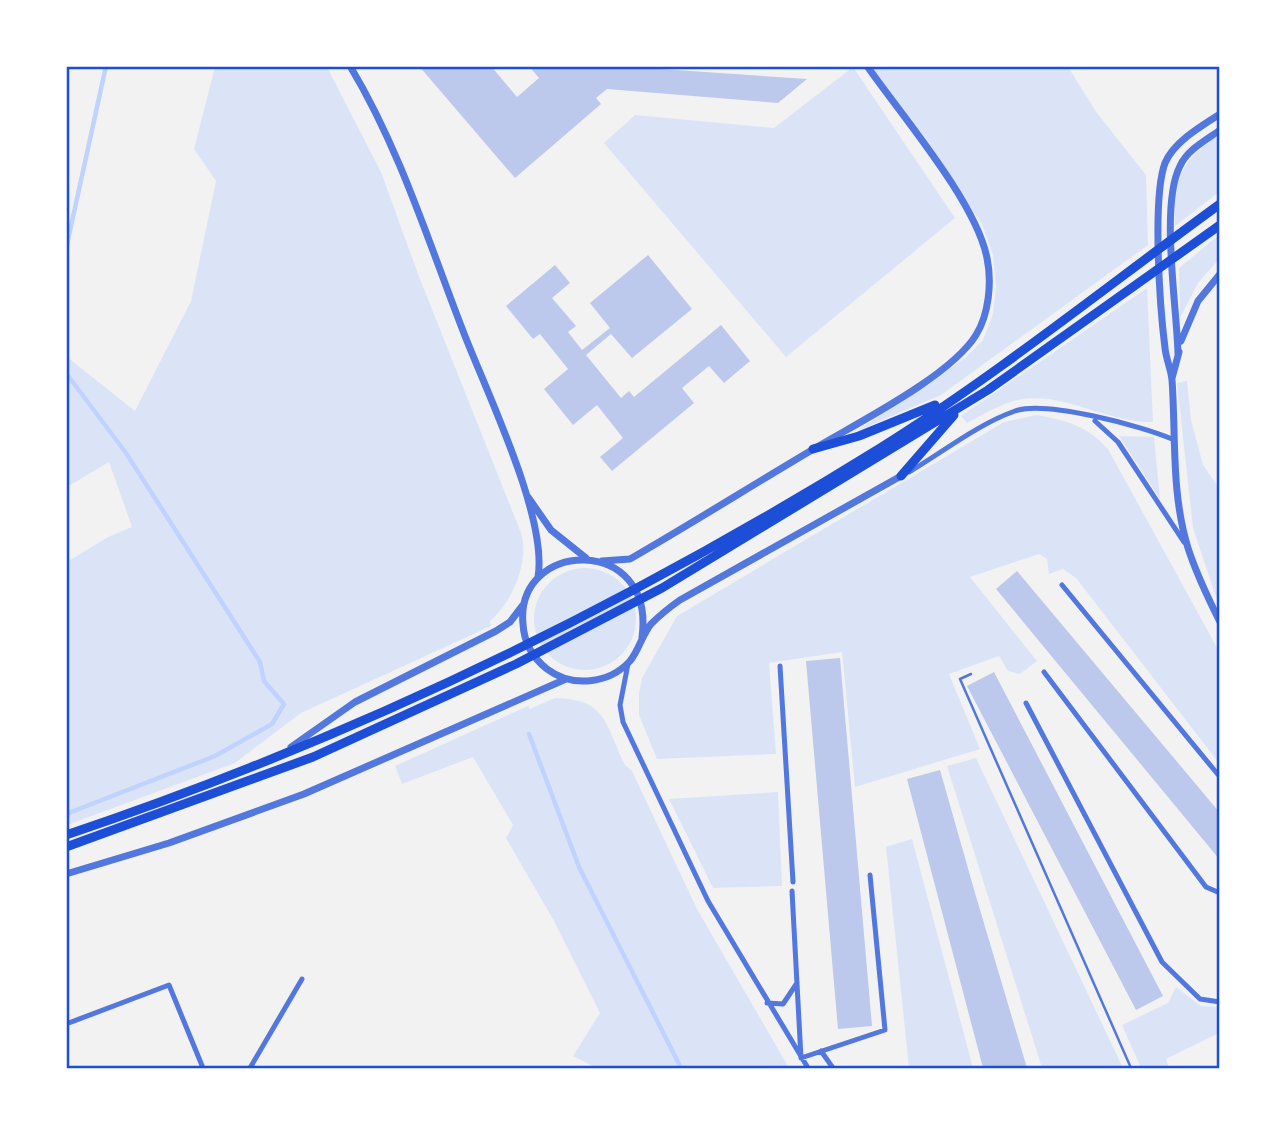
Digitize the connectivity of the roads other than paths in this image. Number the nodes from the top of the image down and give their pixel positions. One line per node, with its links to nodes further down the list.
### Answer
1 (350, 66): 16 (street)
2 (867, 66): 14 (street)
3 (1220, 114): 9 (street)
4 (1220, 130): 8 (street)
5 (1220, 204): 10 (main road)
6 (1220, 225): 11 (main road)
7 (1220, 274): 8 (street)
8 (1178, 354): 9 (street)
9 (1172, 379): 13 (street)
10 (962, 393): 14 (main road); 31 (main road)
11 (960, 409): 15 (main road); 34 (main road)
12 (1090, 417): 13 (street); 15 (street); 17 (street)
13 (1172, 439): 17 (street)
14 (813, 449): 19 (street)
15 (901, 476): 24 (street)
16 (526, 493): 18 (street); 20 (street)
17 (1188, 548): 23 (street)
18 (586, 558): 19 (street); 20 (street)
19 (603, 561): 24 (street)
20 (538, 578): 22 (street)
21 (1062, 585): 32 (street)
22 (524, 605): 29 (street); 31 (street)
23 (1220, 622)
24 (642, 637): 25 (street)
25 (629, 662): 29 (street); 43 (street)
26 (780, 666): 37 (street)
27 (1044, 672): 39 (street)
28 (971, 674): 51 (lane)
29 (566, 679): 35 (street)
30 (1026, 703): 42 (street)
31 (271, 759): 33 (main road)
32 (1220, 777)
33 (66, 835)
34 (66, 848)
35 (66, 874)
36 (870, 875): 45 (street)
37 (793, 883)
38 (792, 891): 41 (street)
39 (1220, 893)
40 (302, 979): 48 (street)
41 (797, 983): 43 (street); 46 (street)
42 (1220, 1002)
43 (767, 1003): 46 (street)
44 (66, 1024): 47 (street)
45 (821, 1051): 46 (street); 50 (street)
46 (801, 1058): 49 (street)
47 (203, 1069)
48 (250, 1069)
49 (808, 1069)
50 (833, 1069)
51 (1131, 1069)

